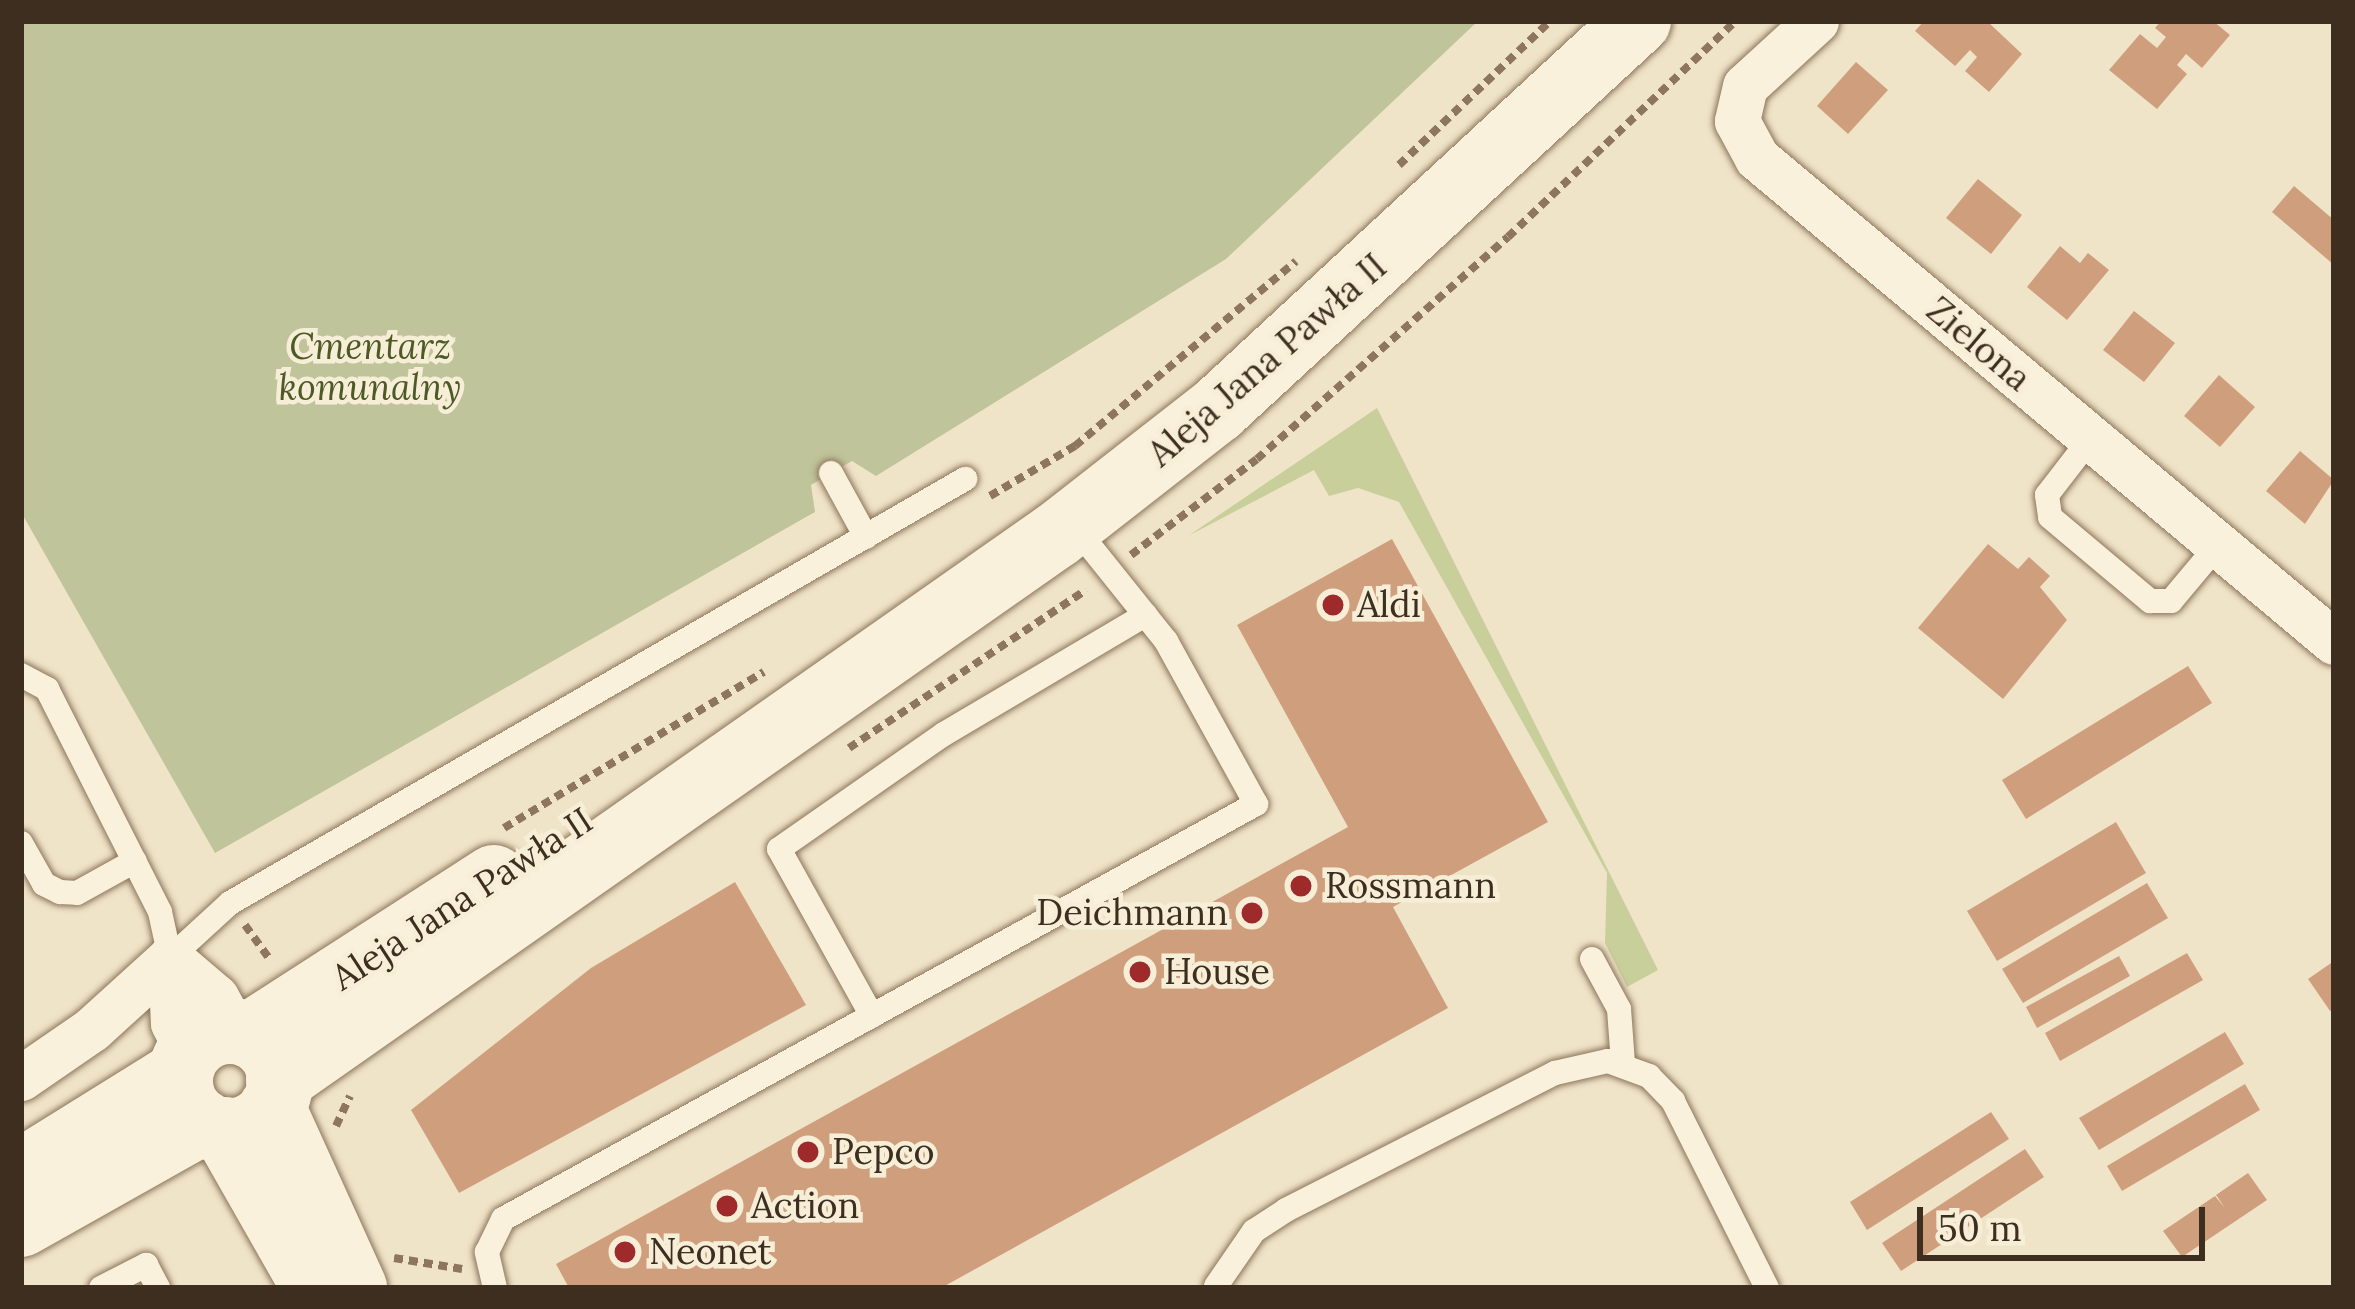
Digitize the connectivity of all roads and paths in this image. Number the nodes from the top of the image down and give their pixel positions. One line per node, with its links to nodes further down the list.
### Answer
1 (1550, 21): 4 (path)
2 (1638, 21): 10 (main road, Aleja Jana Pawła II)
3 (1816, 21): 6 (street, Zielona)
4 (1393, 171)
5 (1307, 251): 9 (path)
6 (2091, 438): 12 (street, Zielona); 12 (lane)
7 (831, 473): 11 (lane)
8 (965, 479): 11 (lane)
9 (980, 502)
10 (1072, 523): 13 (lane); 25 (main road, Aleja Jana Pawła II)
11 (866, 537): 18 (lane)
12 (2218, 545): 14 (street, Zielona)
13 (1145, 615): 22 (lane); 22 (lane)
14 (2334, 642)
15 (21, 675): 17 (lane)
16 (21, 843): 17 (lane)
17 (135, 861): 19 (lane)
18 (230, 903): 19 (lane); 21 (path)
19 (170, 958): 24 (street); 25 (street)
20 (1592, 959): 23 (lane)
21 (278, 970)
22 (872, 1016): 29 (lane)
23 (1623, 1063): 30 (lane); 33 (lane)
24 (21, 1078)
25 (229, 1079): 26 (main road, Aleja Jana Pawła II); 27 (main road, Aleja Jana Pawła II); 28 (main road)
26 (21, 1172)
27 (21, 1223)
28 (332, 1274): 29 (path)
29 (491, 1280)
30 (1216, 1286)
31 (101, 1288): 32 (lane)
32 (158, 1288)
33 (1767, 1288)

